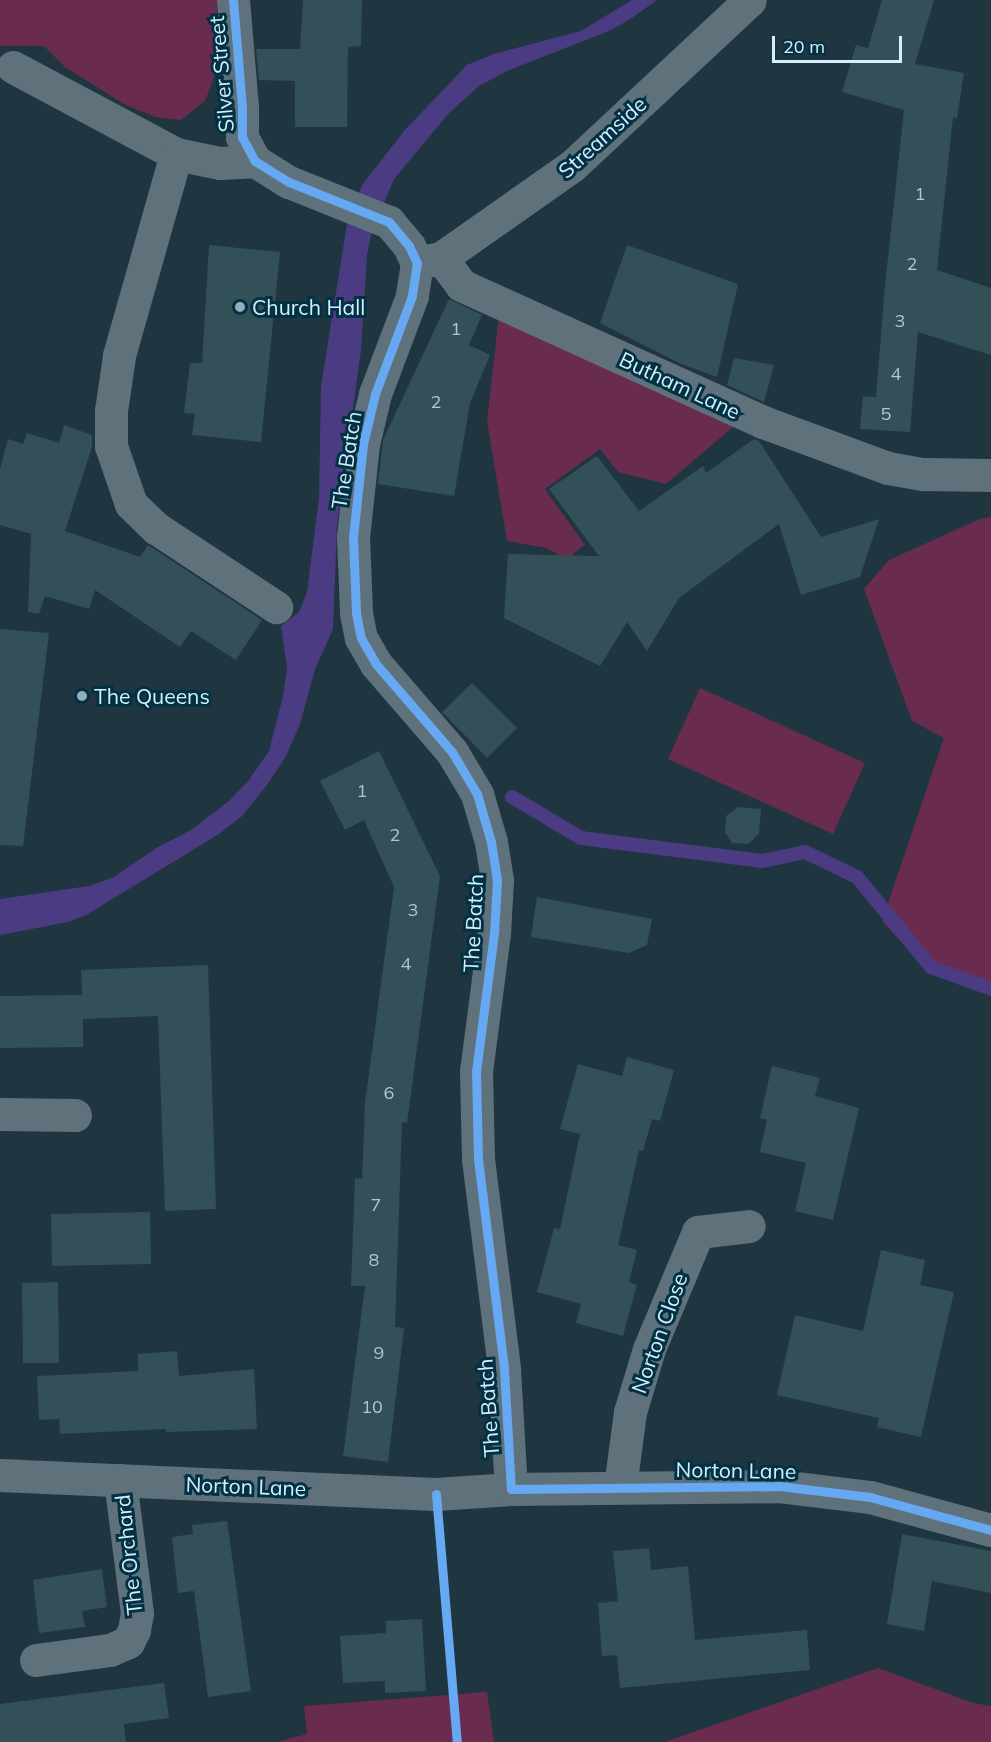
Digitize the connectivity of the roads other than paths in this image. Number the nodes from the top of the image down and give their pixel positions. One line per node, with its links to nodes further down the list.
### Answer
1 (233, 0): 5 (street, Silver Street)
2 (750, 0): 6 (street, Streamside)
3 (13, 67): 4 (street)
4 (176, 154): 5 (street); 8 (street)
5 (255, 161): 6 (street)
6 (429, 261): 7 (street, Butham Lane); 15 (street, The Batch)
7 (976, 475)
8 (276, 607)
9 (0, 1114): 10 (street)
10 (75, 1115)
11 (749, 1226): 14 (street, Norton Close)
12 (0, 1475): 13 (street, Norton Lane)
13 (120, 1480): 15 (street, Norton Lane); 17 (street, The Orchard)
14 (620, 1487): 15 (street, Norton Lane); 16 (street, Norton Lane)
15 (511, 1489)
16 (991, 1530)
17 (36, 1660)

